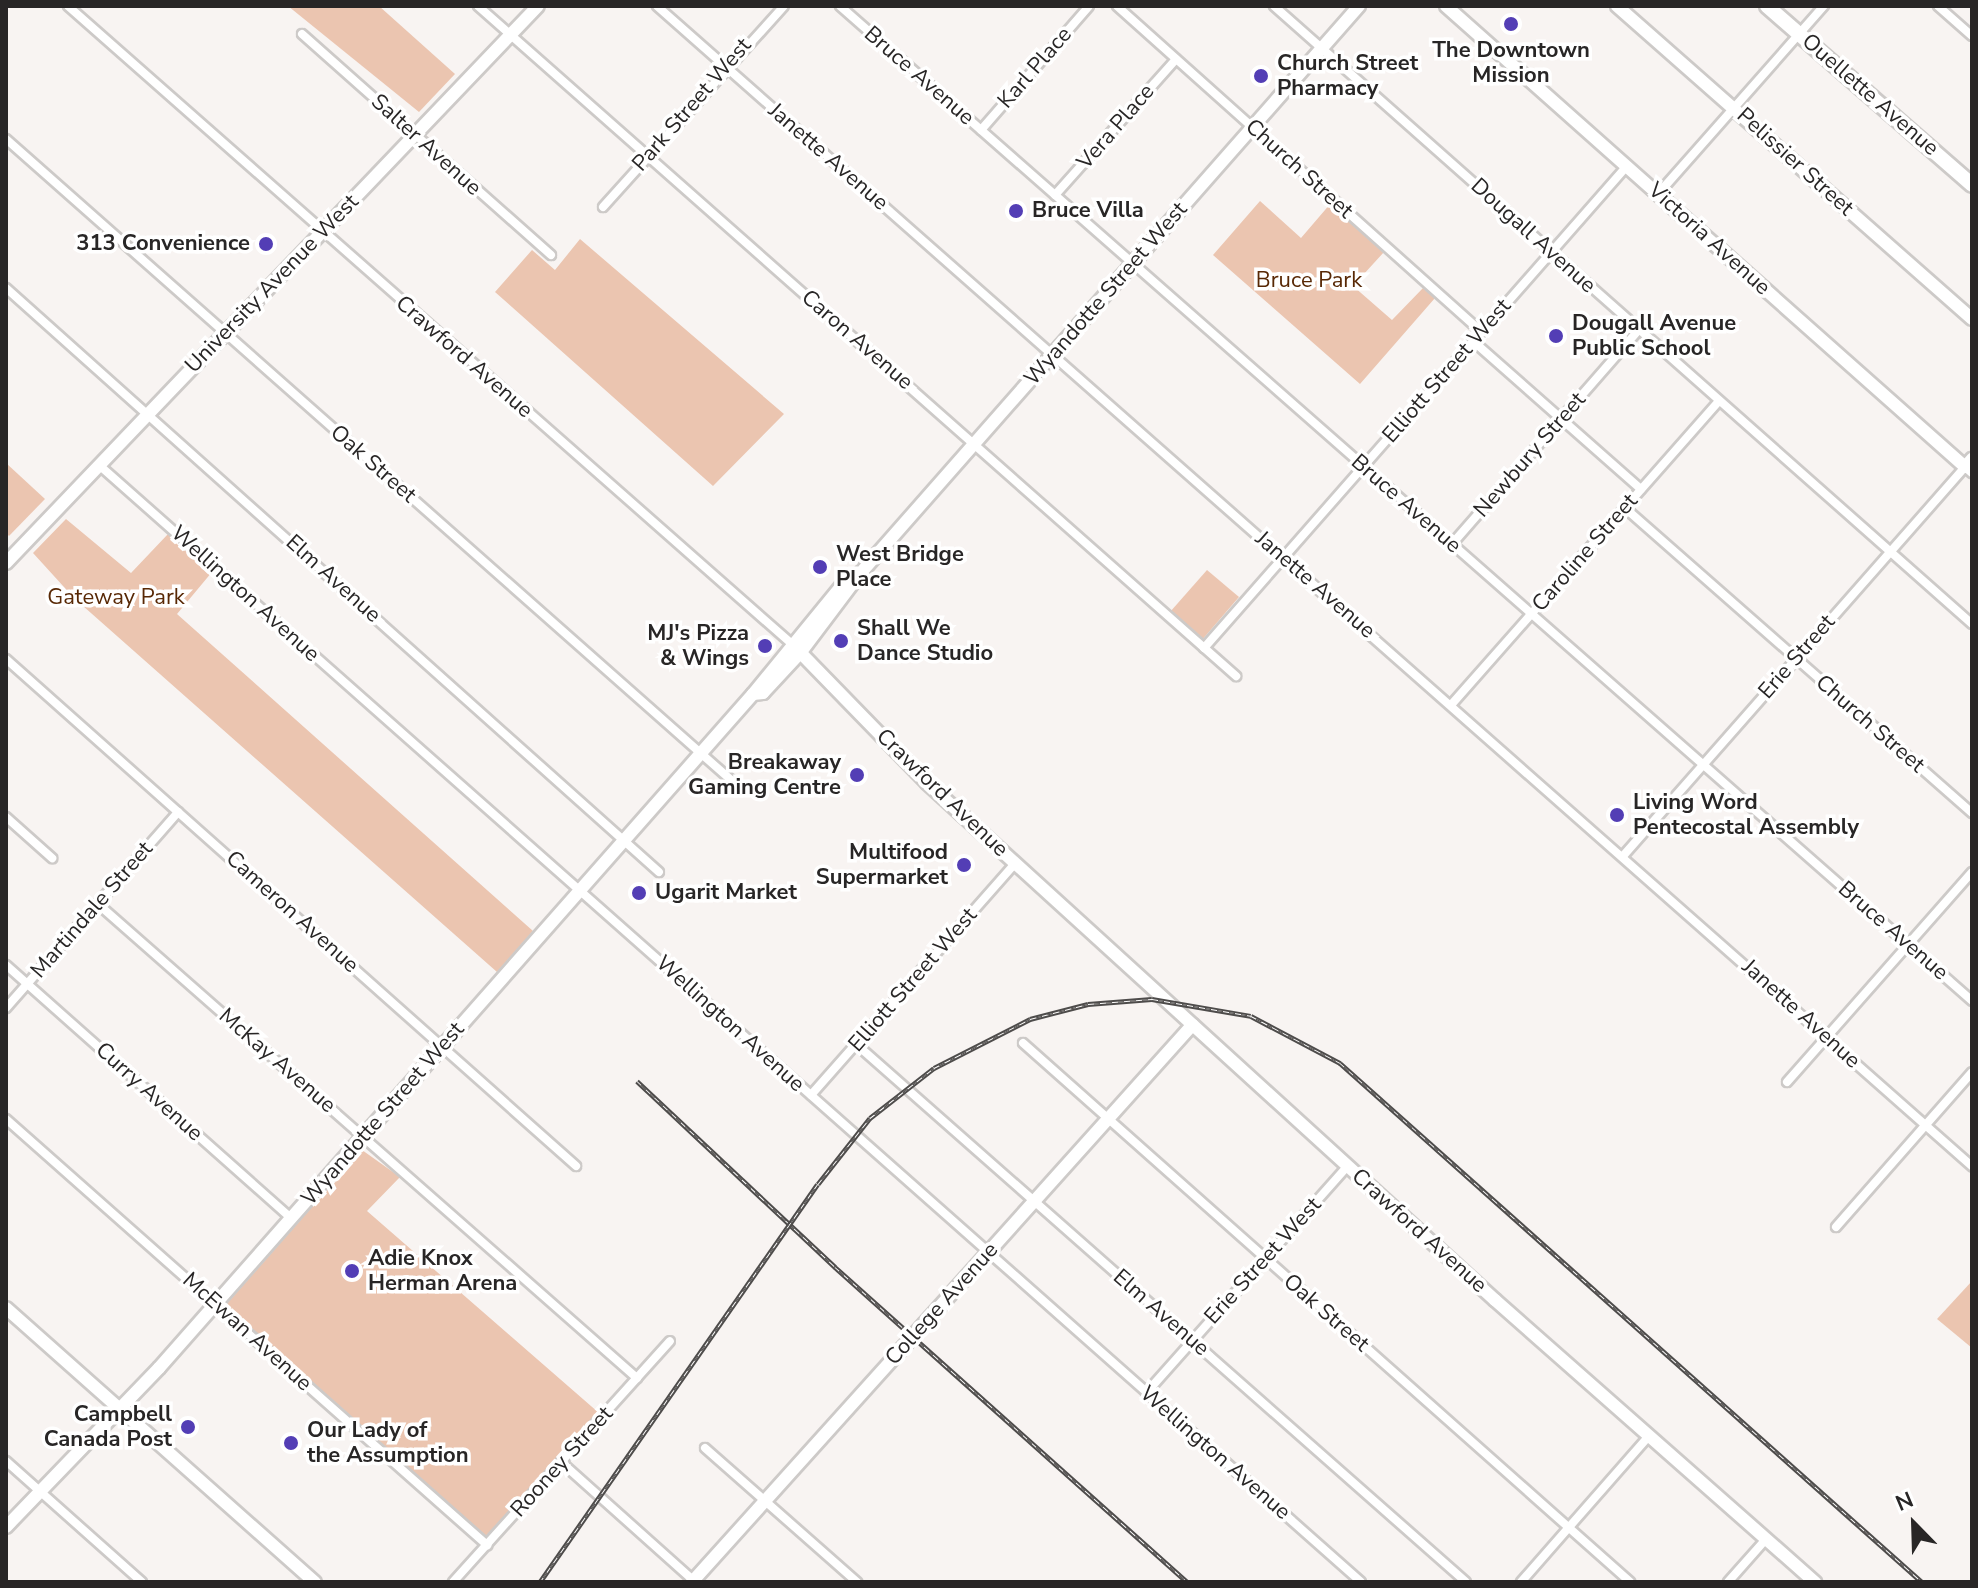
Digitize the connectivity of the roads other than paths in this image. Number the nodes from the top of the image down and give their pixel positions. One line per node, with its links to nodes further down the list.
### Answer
1 (68, 6): 34 (street, Crawford Avenue)
2 (478, 6): 18 (street, Caron Avenue)
3 (538, 6): 18 (street, University Avenue West)
4 (657, 6): 22 (street, Janette Avenue)
5 (784, 6): 22 (street, Park Street West)
6 (840, 6): 25 (street, Bruce Avenue)
7 (1089, 6): 25 (street, Karl Place)
8 (1117, 6): 21 (street, Church Street)
9 (1274, 6): 20 (street, Dougall Avenue)
10 (1359, 6): 20 (street, Wyandotte Street West)
11 (1446, 6): 29 (street, Victoria Avenue)
12 (1617, 6): 23 (street, Pelissier Street)
13 (1767, 6): 17 (main road, Ouellette Avenue)
14 (1824, 6): 17 (street)
15 (1938, 6): 19 (street)
16 (302, 34): 26 (street, Salter Avenue)
17 (1800, 34): 23 (street); 30 (main road, Ouellette Avenue)
18 (511, 35): 26 (street, University Avenue West); 28 (street, Caron Avenue)
19 (1972, 36)
20 (1322, 48): 24 (street, Wyandotte Street West); 35 (street, Dougall Avenue)
21 (1176, 59): 24 (street, Church Street); 32 (street, Vera Place)
22 (726, 67): 28 (street, Park Street West); 44 (street, Janette Avenue)
23 (1734, 108): 31 (street); 39 (street, Pelissier Street)
24 (1253, 127): 37 (street, Wyandotte Street West); 41 (street, Church Street)
25 (981, 130): 32 (street, Bruce Avenue)
26 (416, 135): 34 (street, University Avenue West); 36 (street, Salter Avenue)
27 (6, 139): 42 (street, Oak Street)
28 (648, 156): 33 (street, Park Street West); 48 (street, Caron Avenue)
29 (1627, 166): 31 (street, Victoria Avenue); 35 (street, Elliott Street West)
30 (1972, 185)
31 (1658, 194): 51 (street, Victoria Avenue)
32 (1055, 195): 37 (street, Bruce Avenue)
33 (603, 207)
34 (323, 232): 42 (street, University Avenue West); 60 (street, Crawford Avenue)
35 (1551, 252): 40 (street, Dougall Avenue); 41 (street, Elliott Street West)
36 (551, 255)
37 (1133, 263): 44 (street, Wyandotte Street West); 50 (street, Bruce Avenue)
38 (6, 288): 46 (street, Elm Avenue)
39 (1972, 319)
40 (1639, 330): 45 (street, Dougall Avenue); 47 (street, Newbury Street)
41 (1482, 332): 43 (street, Elliott Street West)
42 (225, 333): 46 (street, University Avenue West); 66 (street, Oak Street)
43 (1473, 341): 47 (street); 50 (street, Elliott Street West)
44 (1052, 355): 48 (street, Wyandotte Street West); 56 (street, Janette Avenue)
45 (1719, 401): 52 (street, Caroline Street); 55 (street, Dougall Avenue)
46 (148, 414): 49 (street, University Avenue West); 72 (street, Elm Avenue)
47 (1561, 419): 52 (street); 54 (street, Newbury Street)
48 (974, 444): 60 (street, Wyandotte Street West); 61 (street, Caron Avenue)
49 (99, 465): 57 (street, University Avenue West); 78 (street, Wellington Avenue)
50 (1364, 466): 54 (street, Bruce Avenue); 56 (street, Elliott Street West)
51 (1970, 466): 55 (street, Erie Street)
52 (1641, 489): 53 (street, Caroline Street)
53 (1625, 508): 58 (street, Caroline Street); 62 (street, Church Street)
54 (1452, 544): 58 (street, Bruce Avenue)
55 (1889, 552): 59 (street, Dougall Avenue); 62 (street, Erie Street)
56 (1283, 558): 61 (street, Elliott Street West); 65 (street, Janette Avenue)
57 (6, 563)
58 (1531, 614): 65 (street, Caroline Street); 67 (street, Bruce Avenue)
59 (1972, 624)
60 (796, 648): 66 (street, Wyandotte Street West); 75 (street, Crawford Avenue)
61 (1204, 648): 64 (street, Caron Avenue)
62 (1796, 658): 67 (street, Erie Street); 70 (street, Church Street)
63 (6, 659): 69 (street, Cameron Avenue)
64 (1236, 676)
65 (1451, 705): 73 (street, Janette Avenue)
66 (701, 753): 68 (street, Oak Street); 72 (street, Wyandotte Street West)
67 (1703, 764): 73 (street, Erie Street); 80 (street, Bruce Avenue)
68 (740, 788)
69 (178, 812): 79 (street, Martindale Street); 89 (street, Cameron Avenue)
70 (1972, 813)
71 (6, 817): 74 (street)
72 (626, 838): 76 (street, Elm Avenue); 78 (street, Wyandotte Street West)
73 (1623, 856): 86 (street, Janette Avenue)
74 (52, 858)
75 (1015, 864): 85 (street, Crawford Avenue); 88 (street, Elliott Street West)
76 (659, 872)
77 (1972, 872): 80 (street)
78 (580, 891): 89 (street, Wyandotte Street West); 92 (street, Wellington Avenue)
79 (98, 904): 82 (street, Martindale Street); 96 (street, McKay Avenue)
80 (1908, 945): 83 (street, Bruce Avenue); 86 (street)
81 (6, 965): 82 (street, Curry Avenue)
82 (27, 984): 84 (street, Martindale Street); 101 (street, Curry Avenue)
83 (1972, 1001)
84 (6, 1008)
85 (1192, 1025): 94 (street, College Avenue); 98 (street, Crawford Avenue)
86 (1827, 1037): 91 (street); 95 (street, Janette Avenue)
87 (1023, 1043): 94 (street, Oak Street)
88 (856, 1044): 92 (street, Elliott Street West); 100 (street, Elm Avenue)
89 (443, 1046): 96 (street, Wyandotte Street West); 97 (street, Cameron Avenue)
90 (1972, 1072): 95 (street)
91 (1787, 1082)
92 (811, 1095): 103 (street, Wellington Avenue)
93 (6, 1119): 105 (street, McEwan Avenue)
94 (1107, 1120): 100 (street, College Avenue); 104 (street, Oak Street)
95 (1926, 1125): 99 (street, Janette Avenue); 102 (street)
96 (363, 1137): 101 (street, Wyandotte Street West); 109 (street, McKay Avenue)
97 (576, 1166)
98 (1348, 1166): 104 (street, Erie Street West); 112 (street, Crawford Avenue)
99 (1972, 1166)
100 (1034, 1201): 103 (street, College Avenue); 108 (street, Elm Avenue)
101 (291, 1218): 105 (street, Wyandotte Street West)
102 (1836, 1227)
103 (988, 1252): 110 (street, Wellington Avenue); 117 (street, College Avenue, bridge)
104 (1265, 1259): 108 (street, Erie Street West); 119 (street, Oak Street)
105 (215, 1304): 111 (street, Wyandotte Street West); 121 (street, McEwan Avenue)
106 (6, 1308): 111 (street)
107 (670, 1341): 109 (street, Rooney Street)
108 (1193, 1341): 110 (street, Erie Street West); 128 (street, Elm Avenue)
109 (637, 1378): 115 (street, Rooney Street)
110 (1147, 1392): 127 (street, Wellington Avenue)
111 (120, 1408): 116 (street, Wyandotte Street West); 123 (street)
112 (1649, 1436): 119 (street); 120 (street, Crawford Avenue)
113 (705, 1448): 117 (street)
114 (6, 1461): 116 (street)
115 (561, 1462): 121 (street, Rooney Street); 125 (street)
116 (41, 1491): 118 (street, Wyandotte Street West); 122 (street)
117 (765, 1501): 125 (street, College Avenue); 126 (street)
118 (6, 1527)
119 (1569, 1528): 129 (street); 130 (street, Oak Street)
120 (1766, 1539): 131 (street); 132 (street, Crawford Avenue)
121 (487, 1545): 124 (street, Rooney Street)
122 (142, 1582)
123 (315, 1582)
124 (453, 1582)
125 (694, 1582)
126 (857, 1582)
127 (1361, 1582)
128 (1466, 1582)
129 (1521, 1582)
130 (1630, 1582)
131 (1728, 1582)
132 (1815, 1582)

